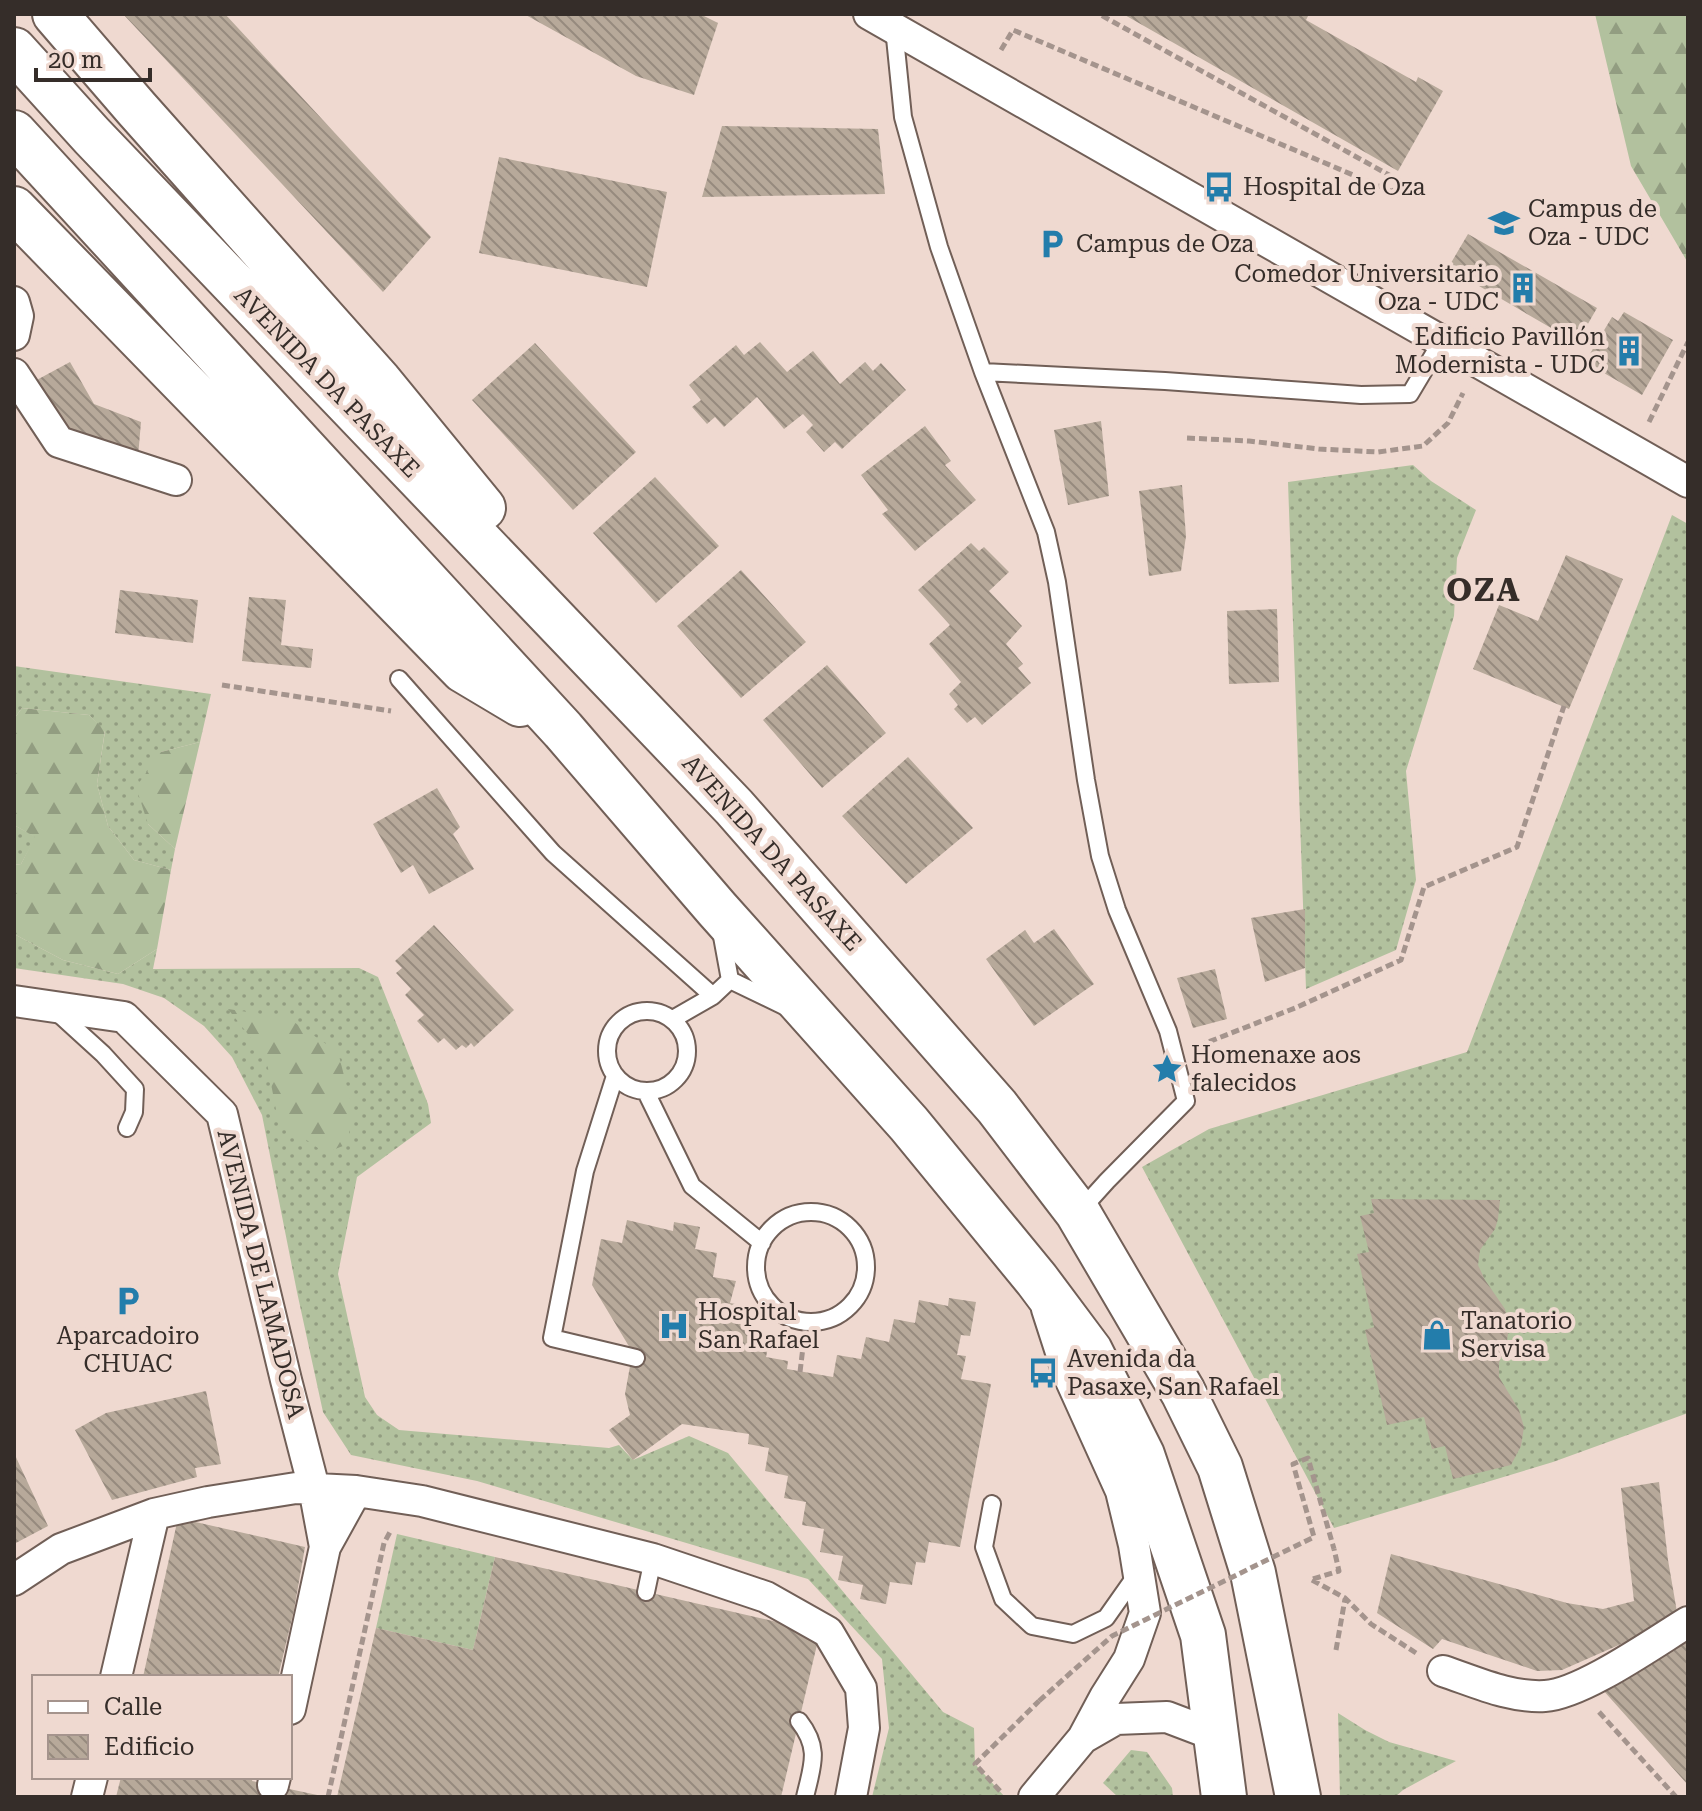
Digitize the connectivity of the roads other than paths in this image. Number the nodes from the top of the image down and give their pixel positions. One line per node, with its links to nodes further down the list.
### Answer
1 (55, 14): 15 (main road)
2 (881, 21): 8 (street); 9 (lane)
3 (14, 50): 15 (main road, AVENIDA DA PASAXE)
4 (14, 133): 14 (main road)
5 (14, 209): 14 (main road)
6 (14, 302): 7 (street)
7 (14, 335)
8 (1441, 342): 9 (lane); 12 (street)
9 (983, 372): 26 (lane)
10 (14, 374): 11 (street)
11 (176, 480)
12 (1688, 482)
13 (399, 679): 18 (lane)
14 (563, 730): 16 (main road)
15 (734, 807): 26 (main road, AVENIDA DA PASAXE)
16 (717, 909): 17 (lane); 22 (main road)
17 (730, 980): 18 (lane); 22 (lane)
18 (713, 996): 21 (lane)
19 (14, 1001): 20 (street, AVENIDA DE LAMADOSA)
20 (50, 1007): 25 (lane); 30 (street, AVENIDA DE LAMADOSA)
21 (673, 1019): 23 (lane); 24 (lane)
22 (818, 1023): 28 (main road)
23 (615, 1076): 24 (lane); 29 (lane)
24 (646, 1092): 27 (lane)
25 (127, 1128)
26 (1078, 1213): 50 (main road, AVENIDA DA PASAXE)
27 (762, 1243): 27 (lane)
28 (1037, 1280): 36 (street); 44 (main road)
29 (636, 1358)
30 (314, 1488): 31 (street); 33 (street); 34 (street, AVENIDA DE LAMADOSA)
31 (356, 1491): 34 (street); 35 (street)
32 (992, 1504): 36 (lane)
33 (154, 1514): 37 (street); 41 (street)
34 (325, 1547): 42 (street)
35 (653, 1559): 38 (lane); 47 (street)
36 (1138, 1573): 45 (street)
37 (14, 1580)
38 (646, 1592)
39 (1688, 1622): 40 (street)
40 (1443, 1671)
41 (116, 1675)
42 (292, 1700)
43 (799, 1721): 46 (lane)
44 (1217, 1736): 45 (street); 49 (main road)
45 (1083, 1738): 48 (street)
46 (805, 1797)
47 (851, 1797)
48 (1034, 1797)
49 (1224, 1797)
50 (1298, 1797)

